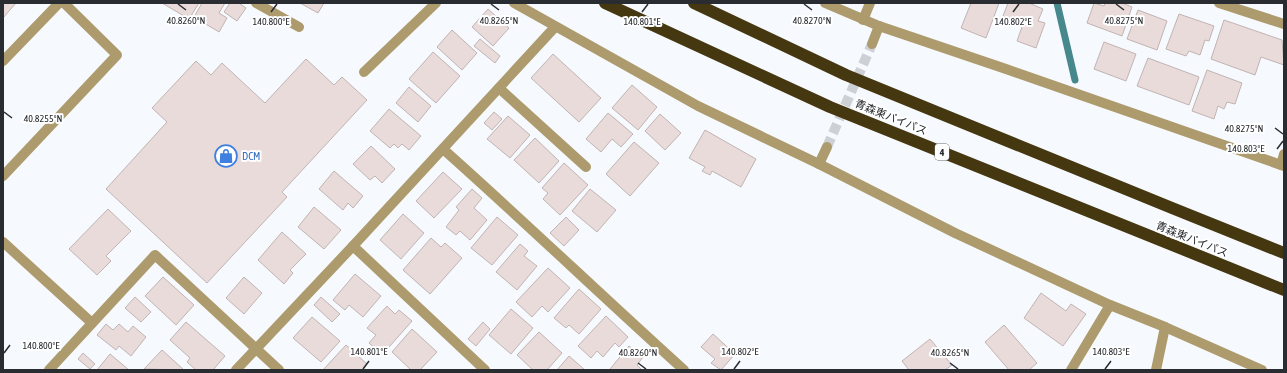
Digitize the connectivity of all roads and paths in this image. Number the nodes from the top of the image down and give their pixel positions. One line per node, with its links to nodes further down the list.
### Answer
1 (59, 3): 17 (street)
2 (64, 3): 26 (street)
3 (256, 3): 14 (street)
4 (436, 3): 18 (street)
5 (514, 3): 15 (street)
6 (605, 3): 30 (highway, 青森東バイパス / 4)
7 (694, 3): 29 (highway, 青森東バイパス)
8 (825, 3): 11 (street)
9 (870, 3): 11 (street)
10 (1219, 3): 12 (street)
11 (863, 20): 13 (street)
12 (1284, 24)
13 (879, 26): 16 (street); 24 (street)
14 (299, 27)
15 (555, 27): 19 (street); 23 (street)
16 (872, 44)
17 (3, 61)
18 (364, 72)
19 (499, 88): 21 (street); 25 (street)
20 (827, 147): 23 (street)
21 (443, 149): 28 (street); 40 (street)
22 (1284, 154): 24 (street)
23 (819, 164): 31 (street)
24 (1282, 165)
25 (586, 168)
26 (3, 176)
27 (3, 242): 32 (street)
28 (354, 246): 34 (street); 39 (street)
29 (1284, 253)
30 (1284, 290)
31 (1110, 305): 33 (street); 41 (street)
32 (92, 323): 34 (street); 36 (street)
33 (1165, 327): 35 (street); 42 (street)
34 (256, 349): 37 (street); 38 (street)
35 (1258, 369)
36 (49, 370)
37 (236, 370)
38 (279, 370)
39 (485, 370)
40 (684, 370)
41 (1071, 370)
42 (1156, 370)

